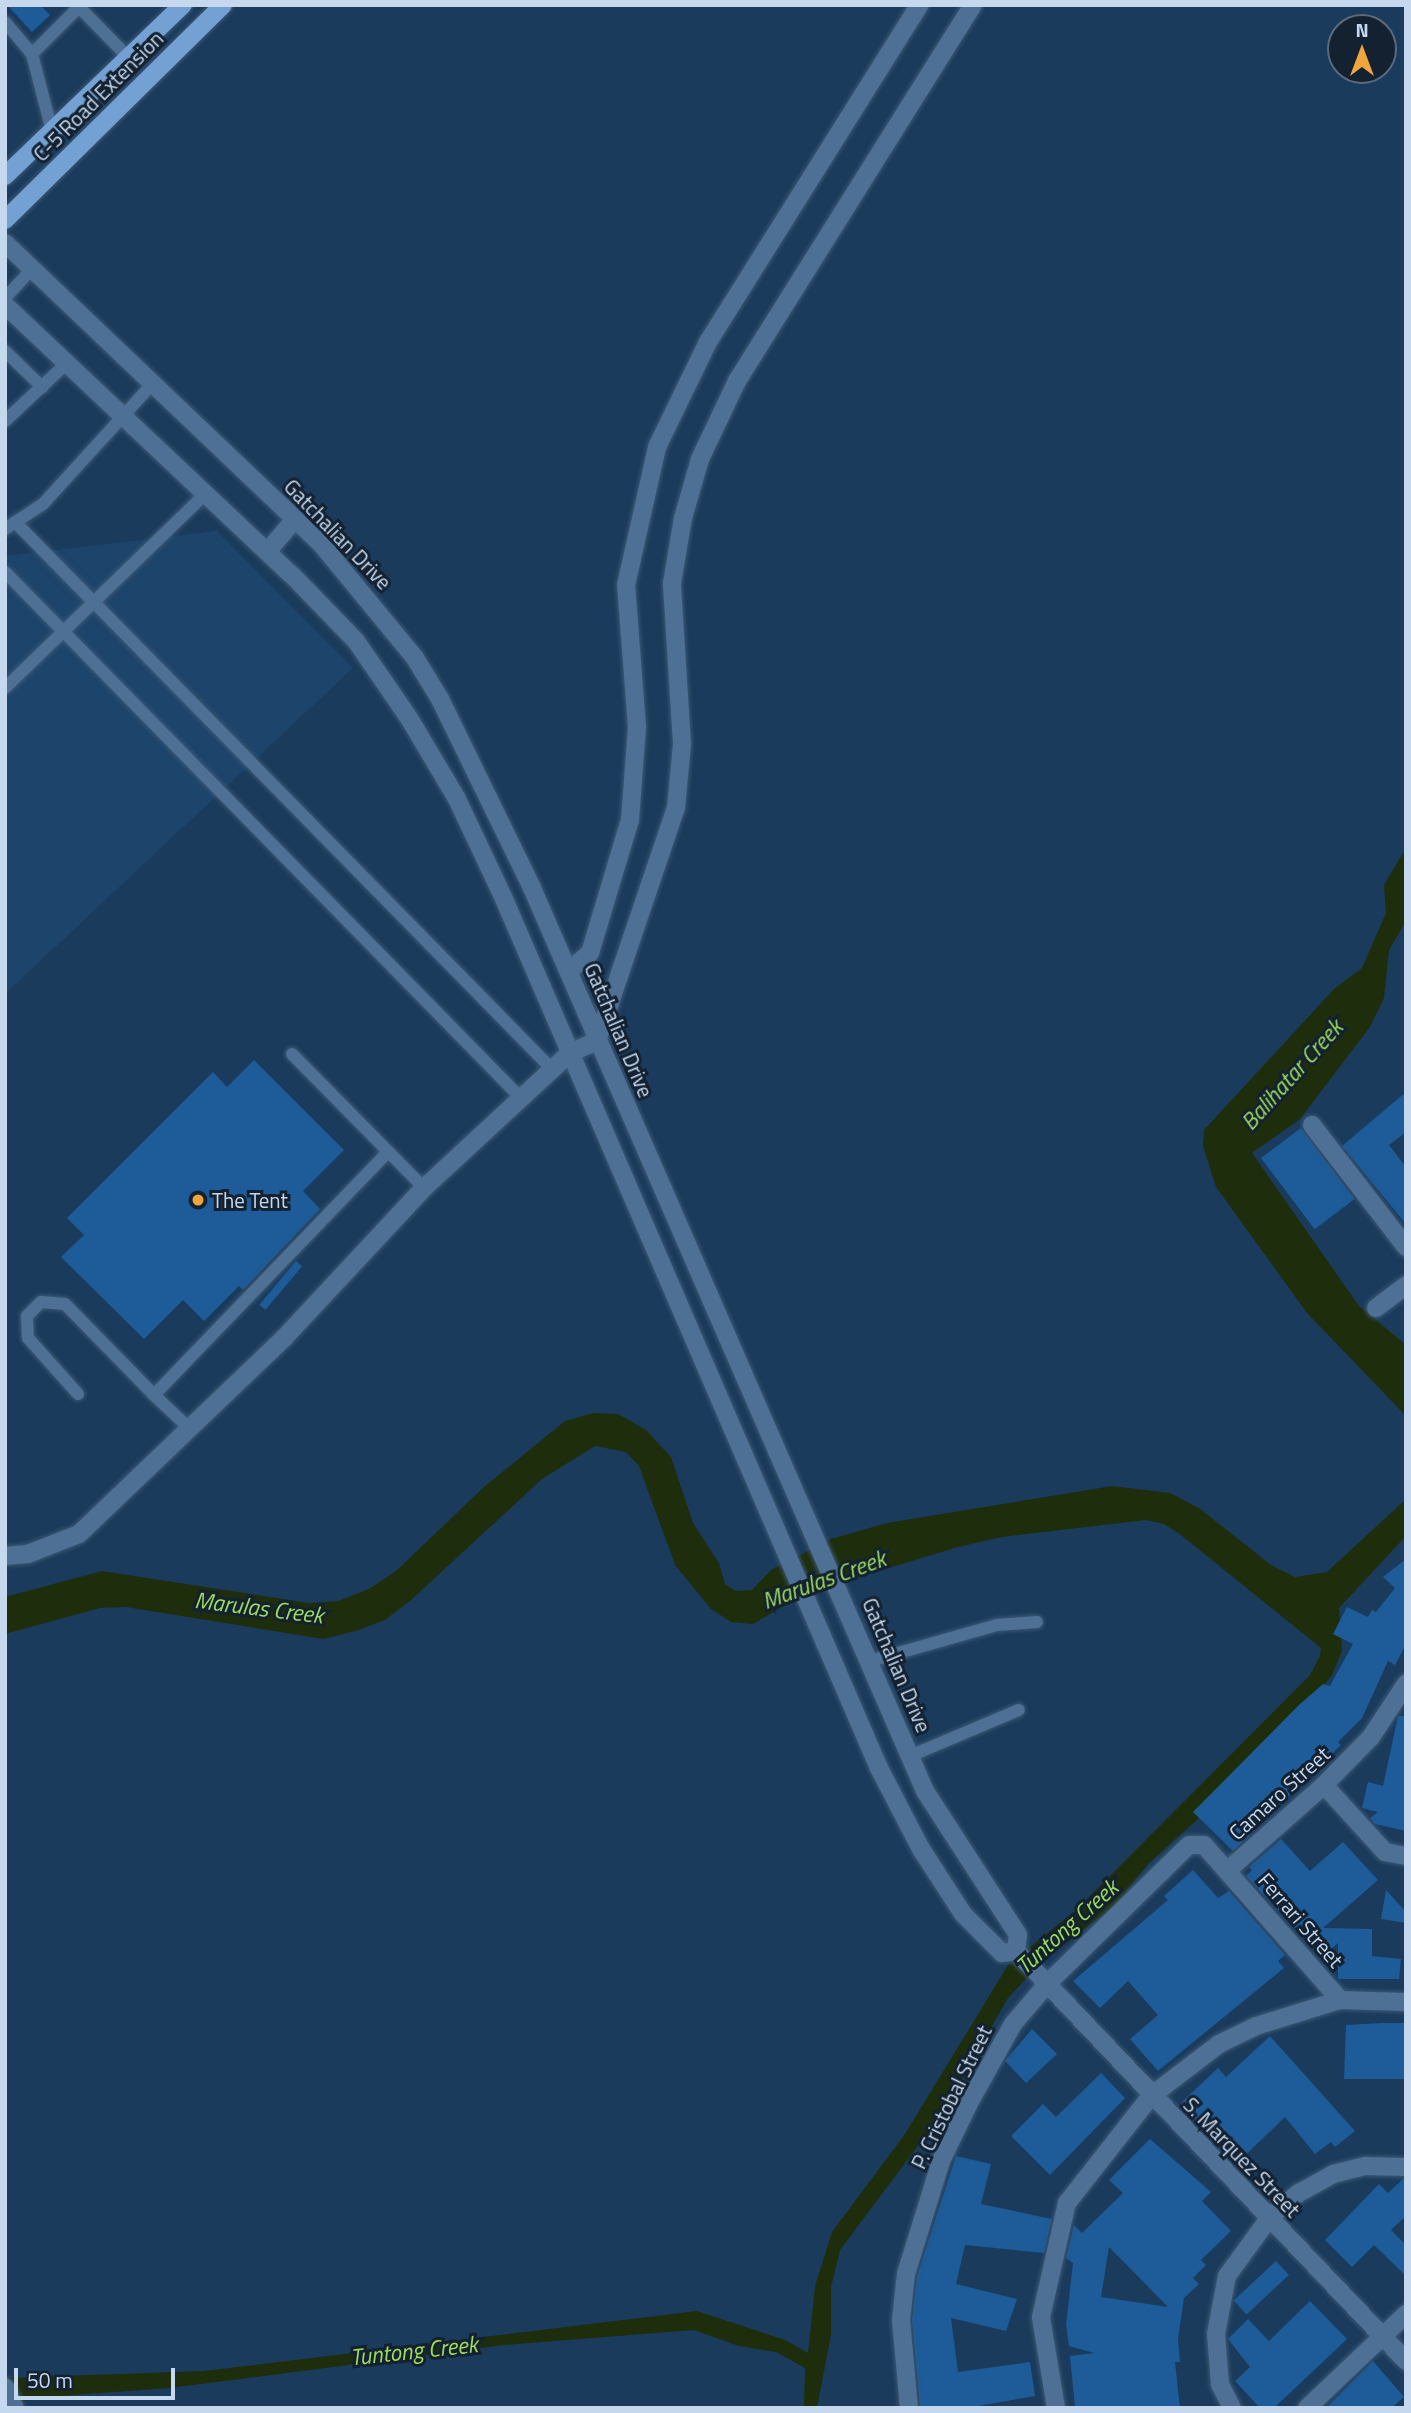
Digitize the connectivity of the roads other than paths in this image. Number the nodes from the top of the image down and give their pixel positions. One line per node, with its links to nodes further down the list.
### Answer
1 (183, 5): 8 (main road, C-5 Road Extension)
2 (223, 5): 11 (main road, C-5 Road Extension)
3 (919, 5): 30 (street)
4 (973, 5): 31 (street)
5 (78, 6): 7 (lane); 8 (lane)
6 (5, 22): 7 (lane)
7 (32, 54): 9 (lane)
8 (129, 58): 9 (main road, C-5 Road Extension)
9 (52, 131): 10 (main road, C-5 Road Extension)
10 (5, 176)
11 (5, 220)
12 (5, 243): 13 (street, Gatchalian Drive)
13 (32, 269): 14 (lane); 18 (street, Gatchalian Drive)
14 (5, 298)
15 (5, 305): 17 (street, Gatchalian Drive)
16 (5, 351): 19 (lane)
17 (67, 363): 19 (lane); 20 (street, Gatchalian Drive)
18 (153, 383): 20 (lane); 23 (street, Gatchalian Drive)
19 (42, 387): 21 (lane)
20 (123, 419): 22 (street, Gatchalian Drive); 24 (lane)
21 (5, 421)
22 (205, 494): 25 (street, Gatchalian Drive); 27 (lane)
23 (295, 519): 25 (street); 30 (street, Gatchalian Drive)
24 (10, 525): 27 (lane)
25 (267, 552): 32 (street, Gatchalian Drive)
26 (5, 572): 28 (lane)
27 (94, 602): 28 (lane); 34 (lane)
28 (64, 631): 29 (lane); 35 (lane)
29 (5, 688)
30 (569, 971): 31 (street, Gatchalian Drive)
31 (597, 1041): 32 (street); 47 (street, Gatchalian Drive)
32 (570, 1053): 34 (street); 56 (street, Gatchalian Drive)
33 (292, 1054): 37 (lane)
34 (552, 1069): 35 (street)
35 (521, 1098): 38 (street)
36 (1312, 1125): 39 (street)
37 (388, 1152): 38 (lane); 43 (lane)
38 (424, 1188): 44 (street)
39 (1406, 1247)
40 (1406, 1285): 41 (street)
41 (1376, 1308)
42 (78, 1394): 43 (lane)
43 (154, 1395): 44 (lane)
44 (189, 1428): 45 (street)
45 (5, 1556)
46 (1037, 1622): 47 (lane)
47 (870, 1661): 51 (street, Gatchalian Drive)
48 (1406, 1684): 49 (street, Camaro Street)
49 (1400, 1709): 52 (street, Camaro Street)
50 (1018, 1710): 51 (lane)
51 (910, 1756): 55 (street, Gatchalian Drive)
52 (1324, 1785): 53 (street); 54 (street, Camaro Street)
53 (1406, 1856)
54 (1228, 1870): 58 (street, Camaro Street); 59 (street, Ferrari Street)
55 (990, 1896): 56 (street); 57 (street, Gatchalian Drive)
56 (963, 1914): 57 (street, Gatchalian Drive)
57 (1017, 1952): 58 (street, Gatchalian Drive)
58 (1043, 1978): 61 (street, S. Marquez Street); 69 (street, P. Cristobal Street)
59 (1340, 2000): 60 (street); 61 (street)
60 (1406, 2002)
61 (1152, 2096): 63 (street, S. Marquez Street); 70 (street)
62 (1406, 2167): 63 (street)
63 (1270, 2217): 65 (street, S. Marquez Street); 71 (street)
64 (1406, 2314): 65 (street)
65 (1382, 2336): 66 (street, S. Marquez Street); 72 (street)
66 (1406, 2361)
67 (5, 2387): 68 (street)
68 (15, 2408)
69 (909, 2408)
70 (1056, 2408)
71 (1232, 2408)
72 (1307, 2408)

